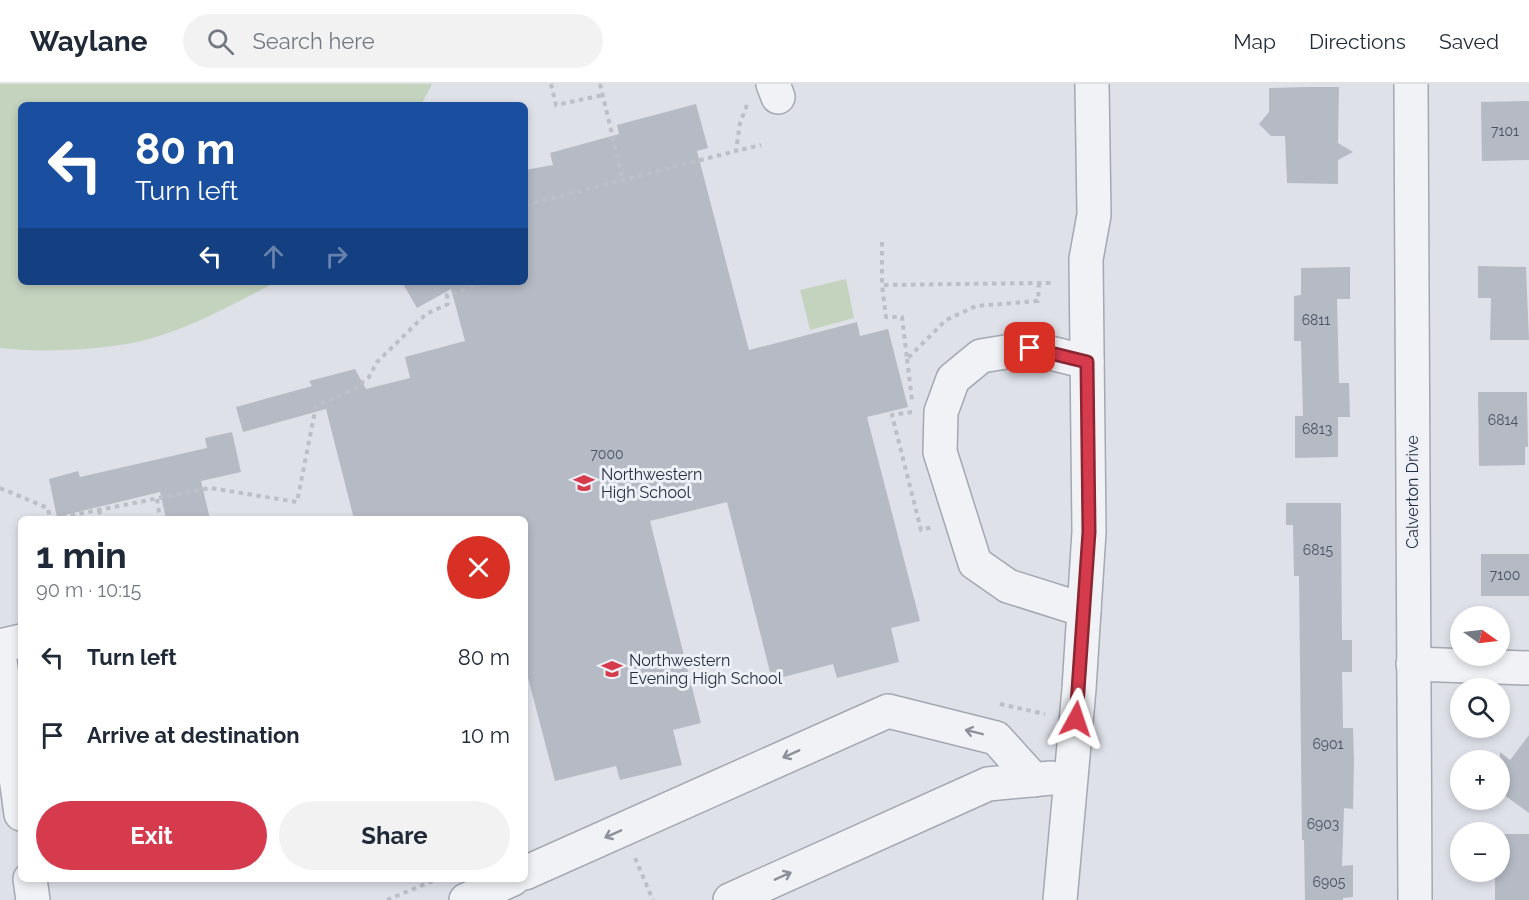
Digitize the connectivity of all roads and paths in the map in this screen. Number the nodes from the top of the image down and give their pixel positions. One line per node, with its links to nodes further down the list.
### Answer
1 (551, 84): 6 (path)
2 (600, 84): 6 (path)
3 (1092, 84): 13 (street)
4 (1411, 84): 28 (street, Calverton Drive)
5 (766, 94): 8 (path)
6 (603, 95): 9 (path)
7 (761, 145): 8 (path)
8 (736, 151): 9 (path)
9 (623, 180): 10 (path)
10 (528, 204)
11 (882, 242): 15 (path)
12 (1039, 283): 13 (path); 15 (path); 15 (path)
13 (1086, 283): 16 (street)
14 (477, 285): 18 (path)
15 (882, 285)
16 (1087, 362): 24 (street); 24 (street)
17 (0, 488): 20 (path)
18 (157, 499): 19 (path); 23 (path)
19 (99, 510): 21 (path); 22 (path)
20 (50, 516)
21 (67, 516)
22 (100, 516)
23 (160, 516)
24 (1084, 610): 30 (street)
25 (18, 642): 26 (street)
26 (0, 646)
27 (0, 661): 32 (street)
28 (1413, 664): 29 (street); 42 (street, Calverton Drive)
29 (1529, 668)
30 (1071, 776): 31 (street); 41 (street)
31 (1034, 780): 33 (street, one-way to 33); 40 (street, one-way to 31)
32 (18, 792)
33 (528, 872)
34 (30, 882): 37 (street)
35 (430, 882): 38 (path)
36 (506, 882): 39 (street)
37 (33, 900)
38 (387, 900)
39 (466, 900)
40 (730, 900)
41 (1060, 900)
42 (1415, 900)

